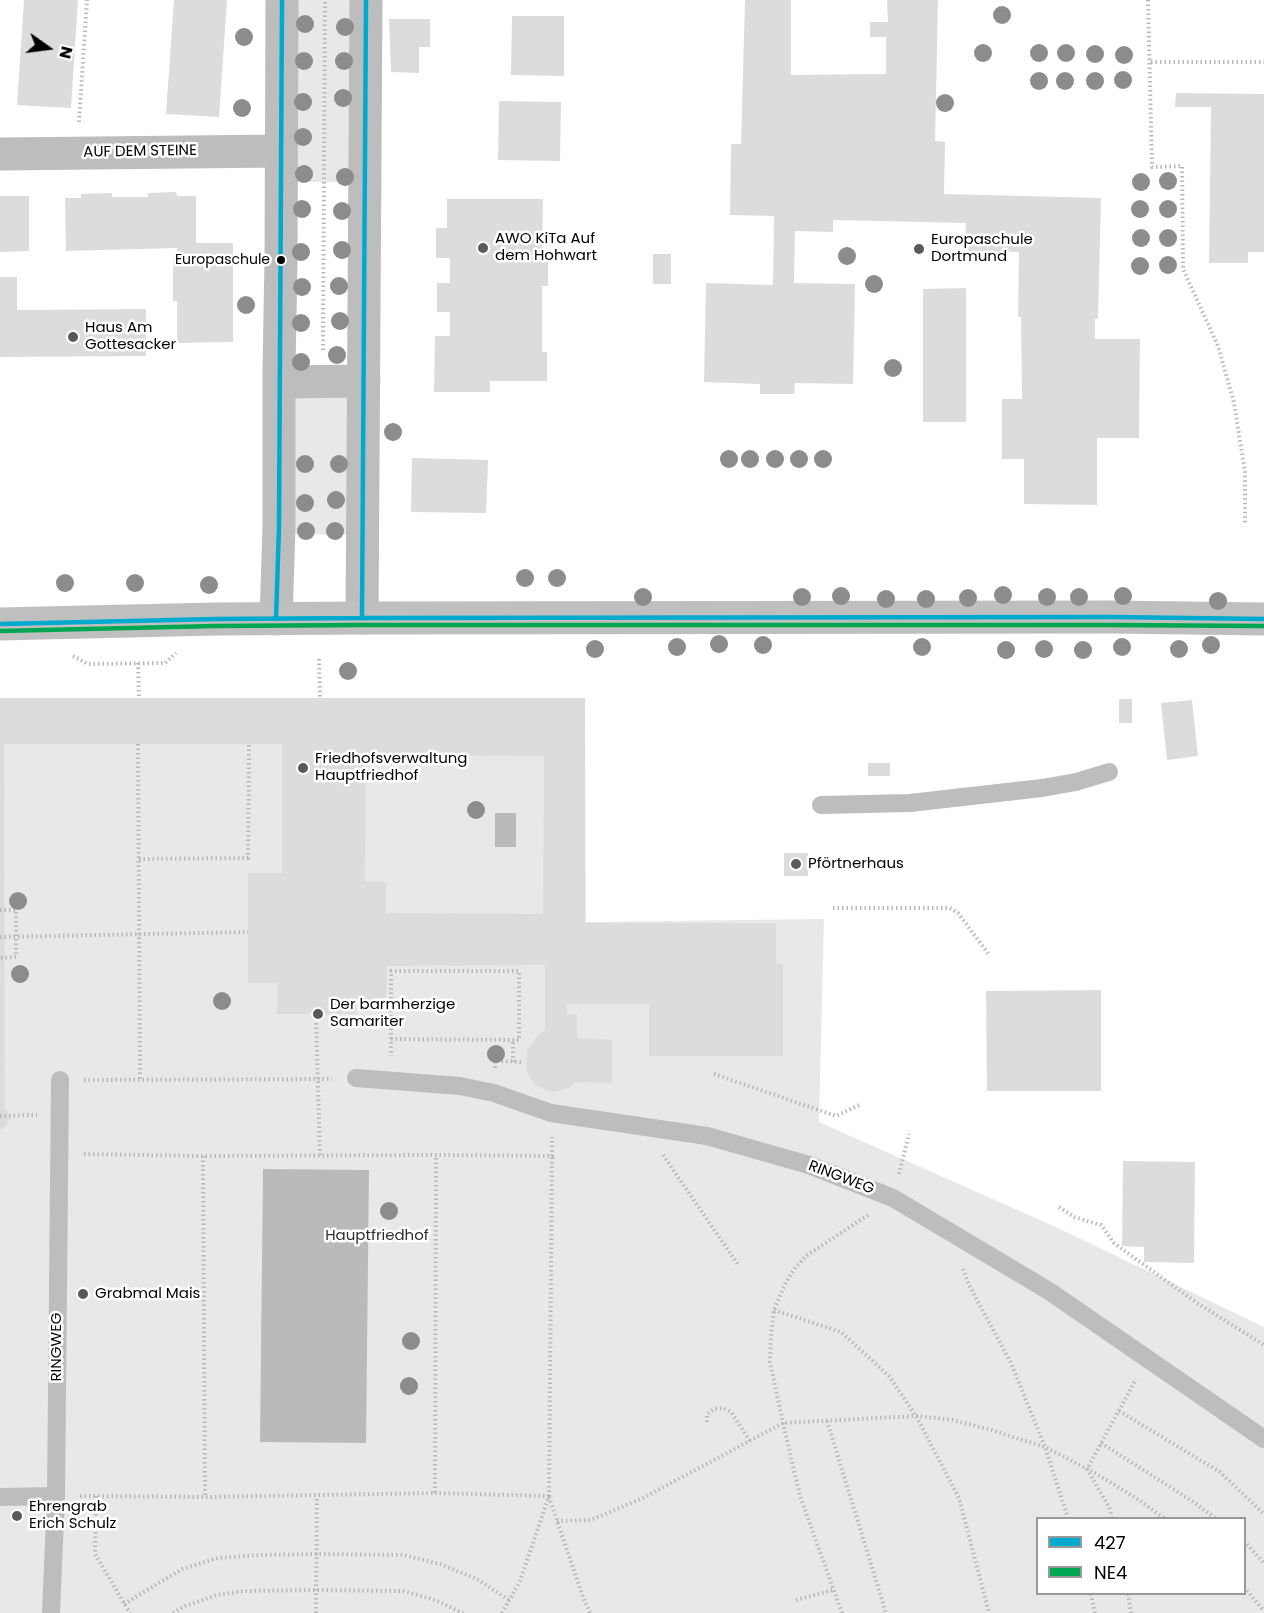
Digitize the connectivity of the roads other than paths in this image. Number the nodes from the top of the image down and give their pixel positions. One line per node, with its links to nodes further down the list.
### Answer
1 (282, 0): 3 (street)
2 (366, 0): 5 (street)
3 (281, 151): 4 (street, AUF DEM STEINE); 6 (street)
4 (0, 154)
5 (364, 381): 6 (street); 7 (street)
6 (279, 382): 8 (street)
7 (362, 618): 8 (street); 9 (street)
8 (276, 619): 10 (street)
9 (1264, 619)
10 (0, 624)
11 (1109, 772): 12 (lane)
12 (821, 805)
13 (356, 1078): 15 (lane, RINGWEG)
14 (60, 1080): 16 (lane, RINGWEG)
15 (1264, 1439)
16 (56, 1496): 17 (lane); 18 (lane, RINGWEG)
17 (0, 1497)
18 (51, 1613)

